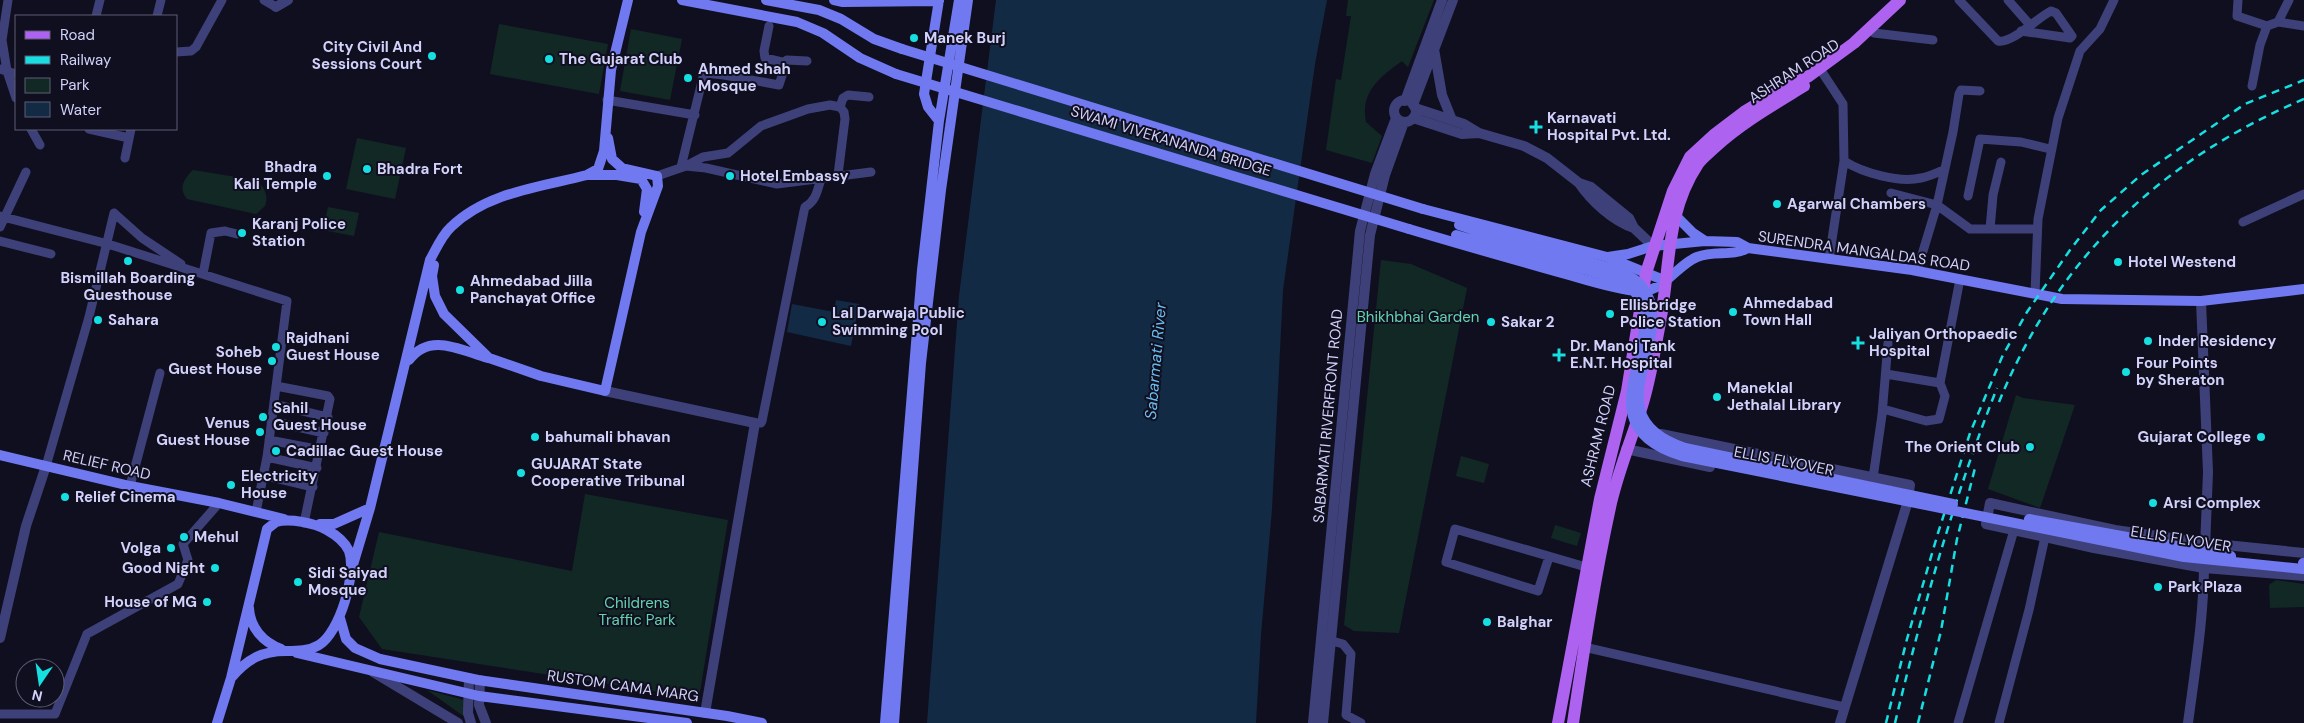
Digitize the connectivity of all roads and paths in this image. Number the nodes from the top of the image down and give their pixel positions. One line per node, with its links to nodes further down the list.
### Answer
1 (8, 0): 38 (street)
2 (100, 0): 24 (street)
3 (161, 0): 25 (street)
4 (222, 0): 35 (street)
5 (264, 0): 23 (street)
6 (288, 0): 23 (street)
7 (628, 0): 45 (main road)
8 (682, 0): 82 (main road, SWAMI VIVEKANANDA BRIDGE, bridge)
9 (766, 0): 73 (main road, SWAMI VIVEKANANDA BRIDGE, bridge)
10 (834, 0): 11 (main road)
11 (939, 0): 50 (main road)
12 (959, 0): 50 (main road)
13 (968, 0): 167 (main road)
14 (1442, 0): 47 (street)
15 (1453, 0): 34 (street)
16 (1900, 0): 39 (main road, ASHRAM ROAD)
17 (1911, 0): 32 (main road, ASHRAM ROAD)
18 (1959, 0): 31 (street)
19 (2008, 0): 27 (street)
20 (2114, 0): 57 (street)
21 (2238, 0): 29 (street)
22 (2289, 0): 26 (street)
23 (277, 4)
24 (96, 15)
25 (157, 15)
26 (2278, 22): 29 (street); 30 (street)
27 (2030, 25): 31 (street); 31 (street)
28 (768, 26): 37 (street)
29 (2267, 26): 41 (street)
30 (2304, 26)
31 (2021, 31)
32 (1874, 33): 33 (street); 39 (main road, ASHRAM ROAD)
33 (1933, 40)
34 (1434, 49): 47 (street); 49 (street)
35 (178, 52)
36 (807, 61): 37 (street)
37 (786, 63): 48 (street)
38 (3, 70): 40 (street); 43 (street)
39 (1820, 72): 59 (street); 74 (main road, ASHRAM ROAD); 86 (main road, ASHRAM ROAD)
40 (15, 74)
41 (2252, 86)
42 (1980, 91): 62 (street)
43 (15, 96)
44 (870, 97): 46 (street)
45 (607, 100): 48 (street); 51 (main road)
46 (840, 107): 61 (street); 66 (street)
47 (1408, 112): 49 (street); 55 (street); 147 (street, SABARMATI RIVERFRONT ROAD)
48 (695, 115): 61 (street)
49 (1452, 120): 55 (street)
50 (939, 121): 166 (main road)
51 (606, 125): 65 (main road); 67 (main road)
52 (32, 130): 56 (street)
53 (99, 130): 54 (street)
54 (130, 133): 58 (street)
55 (1479, 133): 86 (street)
56 (40, 145)
57 (2050, 149): 71 (street); 78 (street)
58 (124, 158)
59 (1844, 161): 62 (street); 92 (street)
60 (2001, 162): 79 (street)
61 (684, 167): 67 (street); 68 (street)
62 (1944, 170): 72 (street)
63 (26, 172): 75 (street)
64 (871, 172): 66 (street)
65 (587, 175): 80 (main road); 88 (main road)
66 (838, 175): 68 (street)
67 (657, 176): 80 (main road)
68 (821, 179): 115 (street)
69 (1891, 193): 72 (street)
70 (2304, 194): 76 (street)
71 (1968, 196)
72 (1937, 205): 79 (street); 94 (street)
73 (1428, 209): 91 (main road); 139 (main road, ELLIS FLYOVER, bridge)
74 (1674, 214): 84 (main road); 87 (main road, ASHRAM ROAD)
75 (3, 217): 77 (street); 85 (street)
76 (2243, 222)
77 (0, 227)
78 (2037, 229): 79 (street); 101 (street)
79 (1990, 230)
80 (641, 232): 110 (main road)
81 (237, 234): 96 (street)
82 (1435, 235): 100 (main road); 139 (main road, ELLIS FLYOVER, bridge)
83 (0, 241): 90 (street)
84 (1705, 241): 87 (main road); 89 (main road)
85 (108, 244): 93 (street); 93 (street); 123 (street)
86 (1653, 246): 87 (main road); 91 (main road); 95 (main road, ASHRAM ROAD)
87 (1670, 246): 98 (main road, ASHRAM ROAD)
88 (436, 248): 104 (main road); 105 (main road)
89 (1748, 248): 92 (main road, SURENDRA MANGALDAS ROAD); 98 (main road, SURENDRA MANGALDAS ROAD)
90 (51, 254)
91 (1607, 257): 95 (main road)
92 (1829, 259): 94 (main road, SURENDRA MANGALDAS ROAD)
93 (190, 270): 96 (street)
94 (1917, 271): 97 (main road, SURENDRA MANGALDAS ROAD)
95 (1646, 273): 98 (main road); 100 (main road, ASHRAM ROAD)
96 (203, 274): 109 (street)
97 (1960, 279): 101 (main road, SURENDRA MANGALDAS ROAD); 108 (street)
98 (1666, 281): 100 (main road, SURENDRA MANGALDAS ROAD); 116 (main road, ASHRAM ROAD)
99 (2304, 289): 102 (main road, SURENDRA MANGALDAS ROAD)
100 (1642, 292): 140 (main road, ASHRAM ROAD)
101 (2035, 294): 102 (main road, SURENDRA MANGALDAS ROAD)
102 (2201, 301): 137 (street)
103 (1888, 343): 107 (street)
104 (489, 358): 105 (main road); 110 (main road)
105 (407, 362): 131 (main road)
106 (160, 373): 127 (street)
107 (1886, 374): 108 (street); 112 (street)
108 (1940, 383): 112 (street)
109 (276, 386): 111 (street); 113 (street)
110 (605, 391): 115 (street)
111 (274, 404): 113 (street); 114 (street)
112 (1882, 409): 126 (street)
113 (328, 417): 117 (street)
114 (272, 421): 117 (street); 118 (street)
115 (755, 423): 157 (street)
116 (1634, 431): 119 (main road, ASHRAM ROAD); 126 (street)
117 (324, 433): 120 (street)
118 (269, 440): 120 (street); 122 (street)
119 (1626, 449): 130 (street); 148 (main road, ASHRAM ROAD)
120 (321, 450): 124 (street)
121 (0, 455): 123 (main road, RELIEF ROAD)
122 (267, 457): 124 (street); 125 (street)
123 (46, 466): 127 (main road, RELIEF ROAD); 145 (street)
124 (317, 468): 128 (street)
125 (263, 475): 128 (street); 132 (street)
126 (1873, 478): 130 (street)
127 (130, 486): 129 (main road, RELIEF ROAD)
128 (312, 487): 133 (street)
129 (219, 503): 132 (main road, RELIEF ROAD); 158 (street)
130 (1907, 504): 156 (street)
131 (370, 508): 133 (main road); 141 (main road)
132 (256, 512): 133 (main road, RELIEF ROAD); 135 (main road)
133 (300, 522): 135 (main road); 141 (main road)
134 (2014, 530): 136 (street); 137 (street); 174 (street)
135 (265, 534): 143 (main road)
136 (2045, 537): 142 (street); 175 (street)
137 (2206, 543): 139 (street); 142 (street)
138 (1549, 557): 138 (street); 140 (street)
139 (2304, 565): 142 (street)
140 (1586, 567): 171 (main road, ASHRAM ROAD)
141 (352, 568): 144 (main road)
142 (2204, 568): 176 (street)
143 (249, 604): 149 (main road, RUSTOM CAMA MARG); 151 (main road)
144 (340, 617): 149 (main road); 152 (main road, RUSTOM CAMA MARG)
145 (1, 626): 146 (street)
146 (0, 638)
147 (1326, 639): 168 (street, SABARMATI RIVERFRONT ROAD); 169 (street, SABARMATI RIVERFRONT ROAD); 170 (street)
148 (1584, 647): 156 (street); 172 (main road, ASHRAM ROAD)
149 (286, 651): 150 (main road, RUSTOM CAMA MARG); 151 (main road)
150 (373, 672): 154 (main road, RUSTOM CAMA MARG); 161 (street)
151 (231, 678): 159 (main road)
152 (469, 678): 153 (main road, RUSTOM CAMA MARG); 154 (street)
153 (480, 680): 155 (street); 157 (main road, RUSTOM CAMA MARG)
154 (467, 694): 155 (main road, RUSTOM CAMA MARG); 162 (street)
155 (479, 696): 160 (main road, RUSTOM CAMA MARG); 163 (street)
156 (1844, 707): 173 (street)
157 (705, 713): 165 (main road, RUSTOM CAMA MARG)
158 (0, 714)
159 (220, 720)
160 (667, 722): 164 (main road, RUSTOM CAMA MARG)
161 (458, 723)
162 (471, 723)
163 (486, 723)
164 (687, 723)
165 (762, 723)
166 (885, 723)
167 (894, 723)
168 (1313, 723)
169 (1323, 723)
170 (1361, 723)
171 (1558, 723)
172 (1573, 723)
173 (1840, 723)
174 (1958, 723)
175 (1999, 723)
176 (2188, 723)

